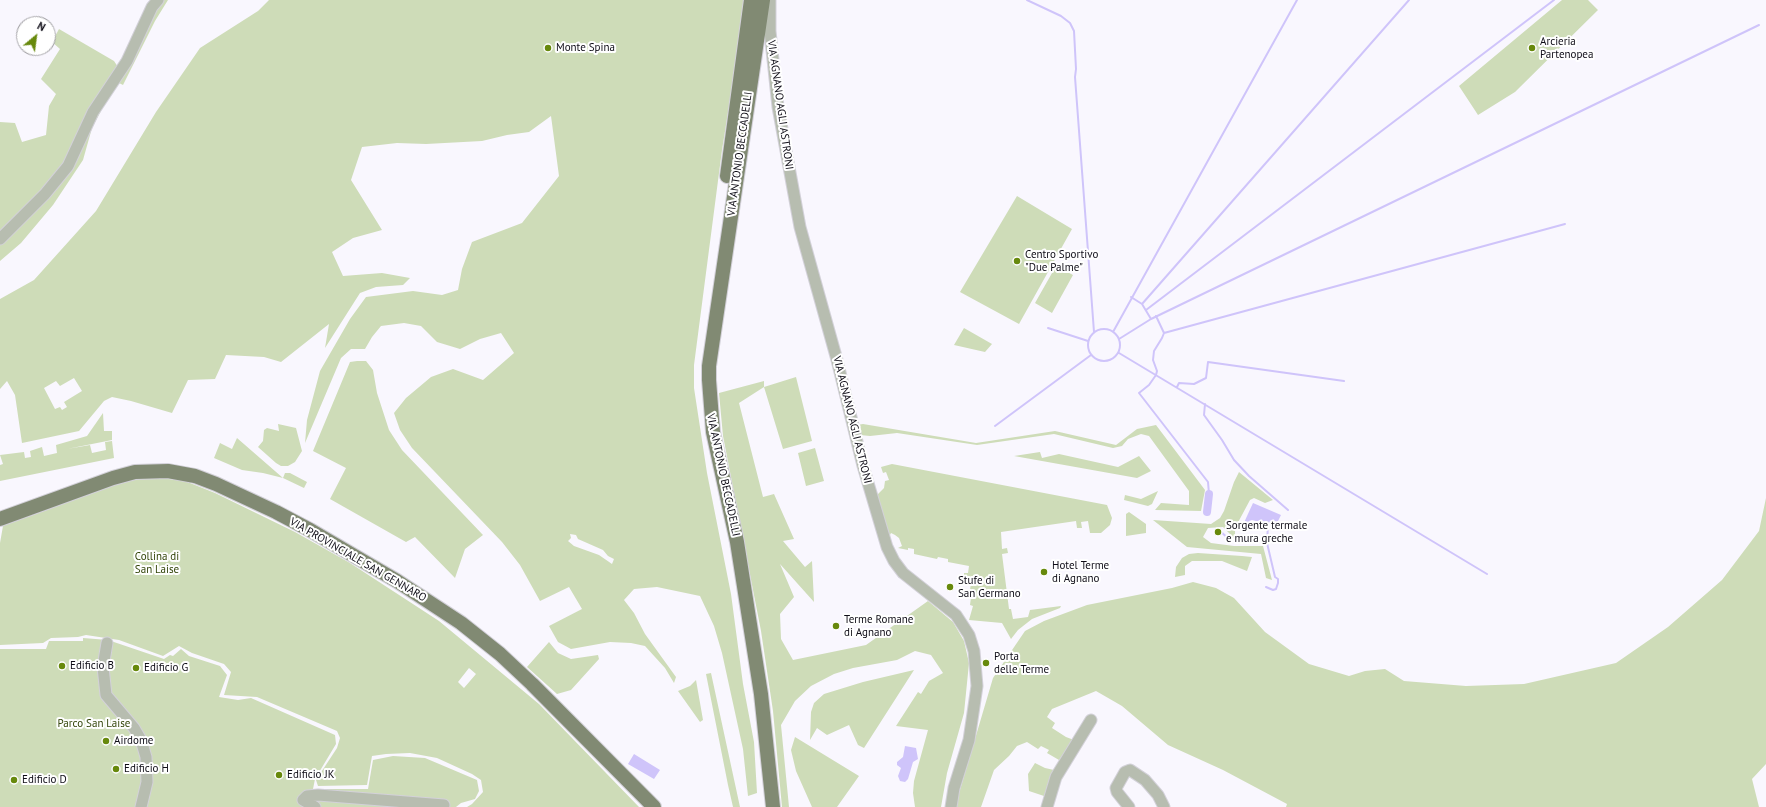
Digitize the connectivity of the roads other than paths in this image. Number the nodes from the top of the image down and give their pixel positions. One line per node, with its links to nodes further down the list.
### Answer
1 (158, 0): 3 (street)
2 (761, 1): 11 (main road, VIA ANTONIO BECCADELLI); 12 (main road, VIA ANTONIO BECCADELLI); 13 (street, VIA AGNANO AGLI ASTRONI)
3 (0, 239)
4 (0, 519): 10 (main road, VIA PROVINCIALE SAN GENNARO)
5 (107, 643): 8 (street)
6 (1090, 720): 14 (street)
7 (444, 805): 9 (street)
8 (141, 807)
9 (315, 807)
10 (654, 807)
11 (763, 807)
12 (773, 807)
13 (951, 807)
14 (1047, 807)
15 (1129, 807): 16 (street)
16 (1164, 807)

